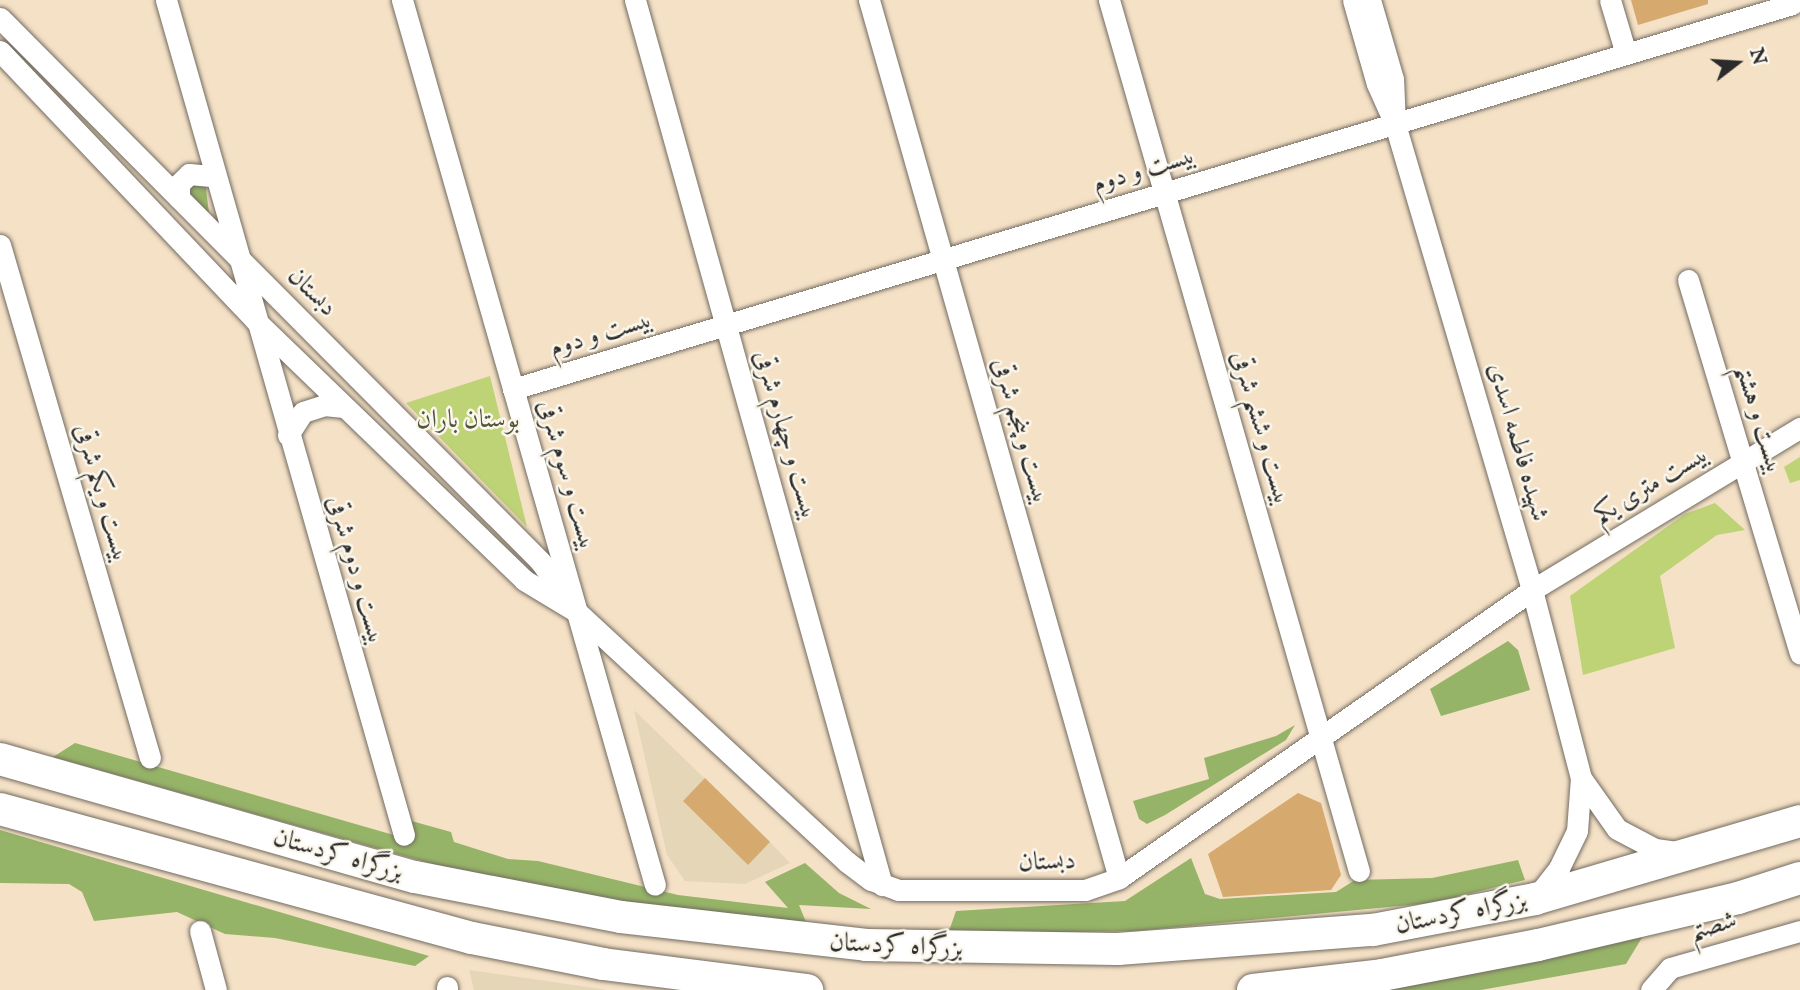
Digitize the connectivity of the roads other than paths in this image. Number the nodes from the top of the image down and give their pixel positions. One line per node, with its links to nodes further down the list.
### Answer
1 (166, 0): 14 (street)
2 (402, 0): 23 (street, بیست و سوم شرقی)
3 (635, 0): 22 (street, بیست و چهارم شرقی)
4 (869, 0): 19 (street, بیست و پنجم شرقی)
5 (1109, 0): 15 (street, بیست و ششم شرقی)
6 (1353, 0): 13 (street, شهیده فاطمه اسدی)
7 (1370, 0): 13 (street, شهیده فاطمه اسدی)
8 (1610, 0): 12 (street)
9 (1791, 4): 12 (street, بیست و دوم)
10 (0, 18): 16 (street, دبستان)
11 (0, 51): 21 (street, دبستان)
12 (1626, 54): 13 (street, بیست و دوم)
13 (1395, 124): 15 (street, بیست و دوم); 28 (street, شهیده فاطمه اسدی)
14 (214, 176): 16 (street); 18 (street)
15 (1164, 193): 19 (street, بیست و دوم); 31 (street, بیست و ششم شرقی)
16 (179, 198): 18 (street, دبستان)
17 (0, 245): 32 (street, بیست و یکم شرقی)
18 (236, 254): 21 (street, بیست و دوم شرقی); 29 (street, دبستان)
19 (943, 260): 22 (street, بیست و دوم); 40 (street, بیست و پنجم شرقی)
20 (1688, 279): 27 (street, بیست و هشتم)
21 (255, 320): 24 (street, دبستان); 26 (street, بیست و دوم شرقی)
22 (726, 325): 23 (street, بیست و دوم); 43 (street, بیست و چهارم شرقی)
23 (513, 389): 29 (street, بیست و سوم شرقی)
24 (344, 407): 26 (street); 29 (street, دبستان)
25 (1800, 429): 27 (street, بیست متری یکم)
26 (288, 435): 37 (street, بیست و دوم شرقی)
27 (1743, 463): 28 (street, بیست متری یکم); 30 (street, بیست و هشتم)
28 (1532, 590): 31 (street, دبستان); 34 (street, شهیده فاطمه اسدی)
29 (577, 612): 42 (street, بیست و سوم شرقی); 43 (street, دبستان)
30 (1800, 654)
31 (1320, 736): 39 (street, بیست و ششم شرقی); 40 (street, دبستان)
32 (150, 758)
33 (0, 759): 44 (highway, بزرگراه کردستان)
34 (1581, 778): 38 (street); 44 (street)
35 (0, 809): 48 (highway, بزرگراه کردستان)
36 (1800, 821): 38 (highway, بزرگراه کردستان)
37 (404, 835)
38 (1698, 855): 44 (highway, بزرگراه کردستان)
39 (1359, 871)
40 (1119, 878): 43 (street, دبستان)
41 (1800, 878): 49 (highway, بزرگراه کردستان)
42 (655, 885)
43 (882, 885)
44 (1535, 898)
45 (1800, 931): 50 (street, شصتم)
46 (200, 932): 47 (street)
47 (216, 990)
48 (807, 990)
49 (1253, 990)
50 (1651, 990)

